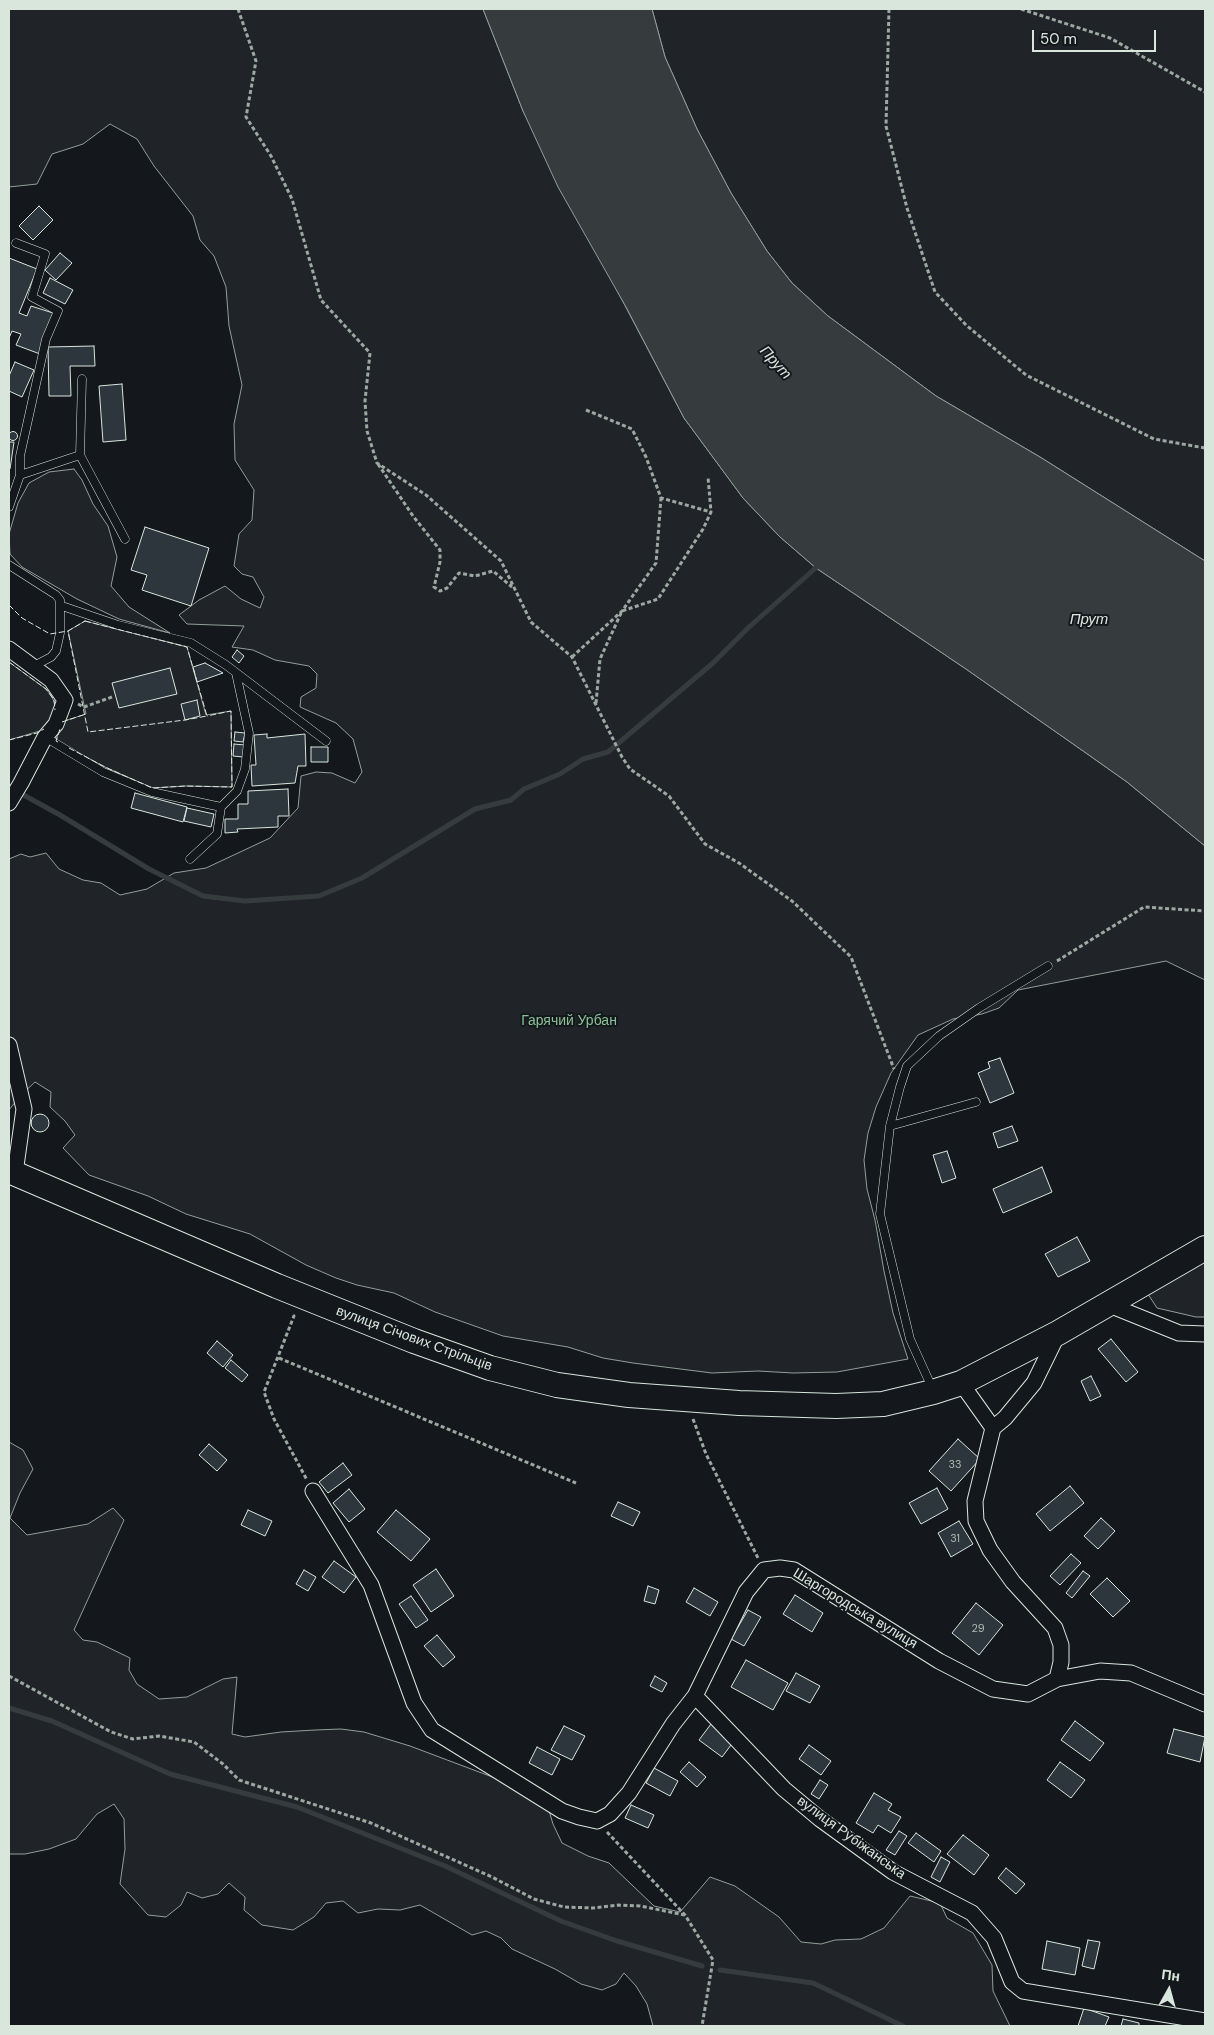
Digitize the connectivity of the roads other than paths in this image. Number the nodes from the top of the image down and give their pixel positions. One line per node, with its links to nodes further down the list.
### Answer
1 (16, 243): 4 (lane)
2 (82, 379): 3 (lane)
3 (80, 455): 4 (lane); 6 (lane)
4 (20, 476): 5 (lane)
5 (9, 507)
6 (125, 539)
7 (9, 565): 8 (lane)
8 (62, 606): 10 (lane); 11 (lane)
9 (9, 648): 10 (street)
10 (32, 667): 12 (street)
11 (236, 673): 13 (lane); 15 (lane)
12 (45, 737): 14 (street); 15 (lane)
13 (326, 741)
14 (9, 802)
15 (221, 807): 16 (lane)
16 (190, 859)
17 (1048, 966): 20 (lane)
18 (9, 1044): 21 (street)
19 (976, 1102): 20 (lane)
20 (890, 1126): 27 (lane)
21 (12, 1172): 27 (main road, вулиця Січових Стрільців)
22 (1205, 1248): 23 (main road, вулиця Січових Стрільців)
23 (1107, 1304): 24 (main road, вулиця Січових Стрільців); 25 (street)
24 (1058, 1333): 26 (main road, вулиця Січових Стрільців); 28 (street)
25 (1205, 1334)
26 (961, 1383): 27 (main road, вулиця Січових Стрільців); 28 (street)
27 (933, 1392)
28 (993, 1428): 30 (street)
29 (313, 1491): 31 (street)
30 (1056, 1679): 31 (street, Шаргородська вулиця); 32 (street, Шаргородська вулиця)
31 (695, 1696): 33 (street, вулиця Рубіжанська)
32 (1205, 1704)
33 (1205, 2021)

